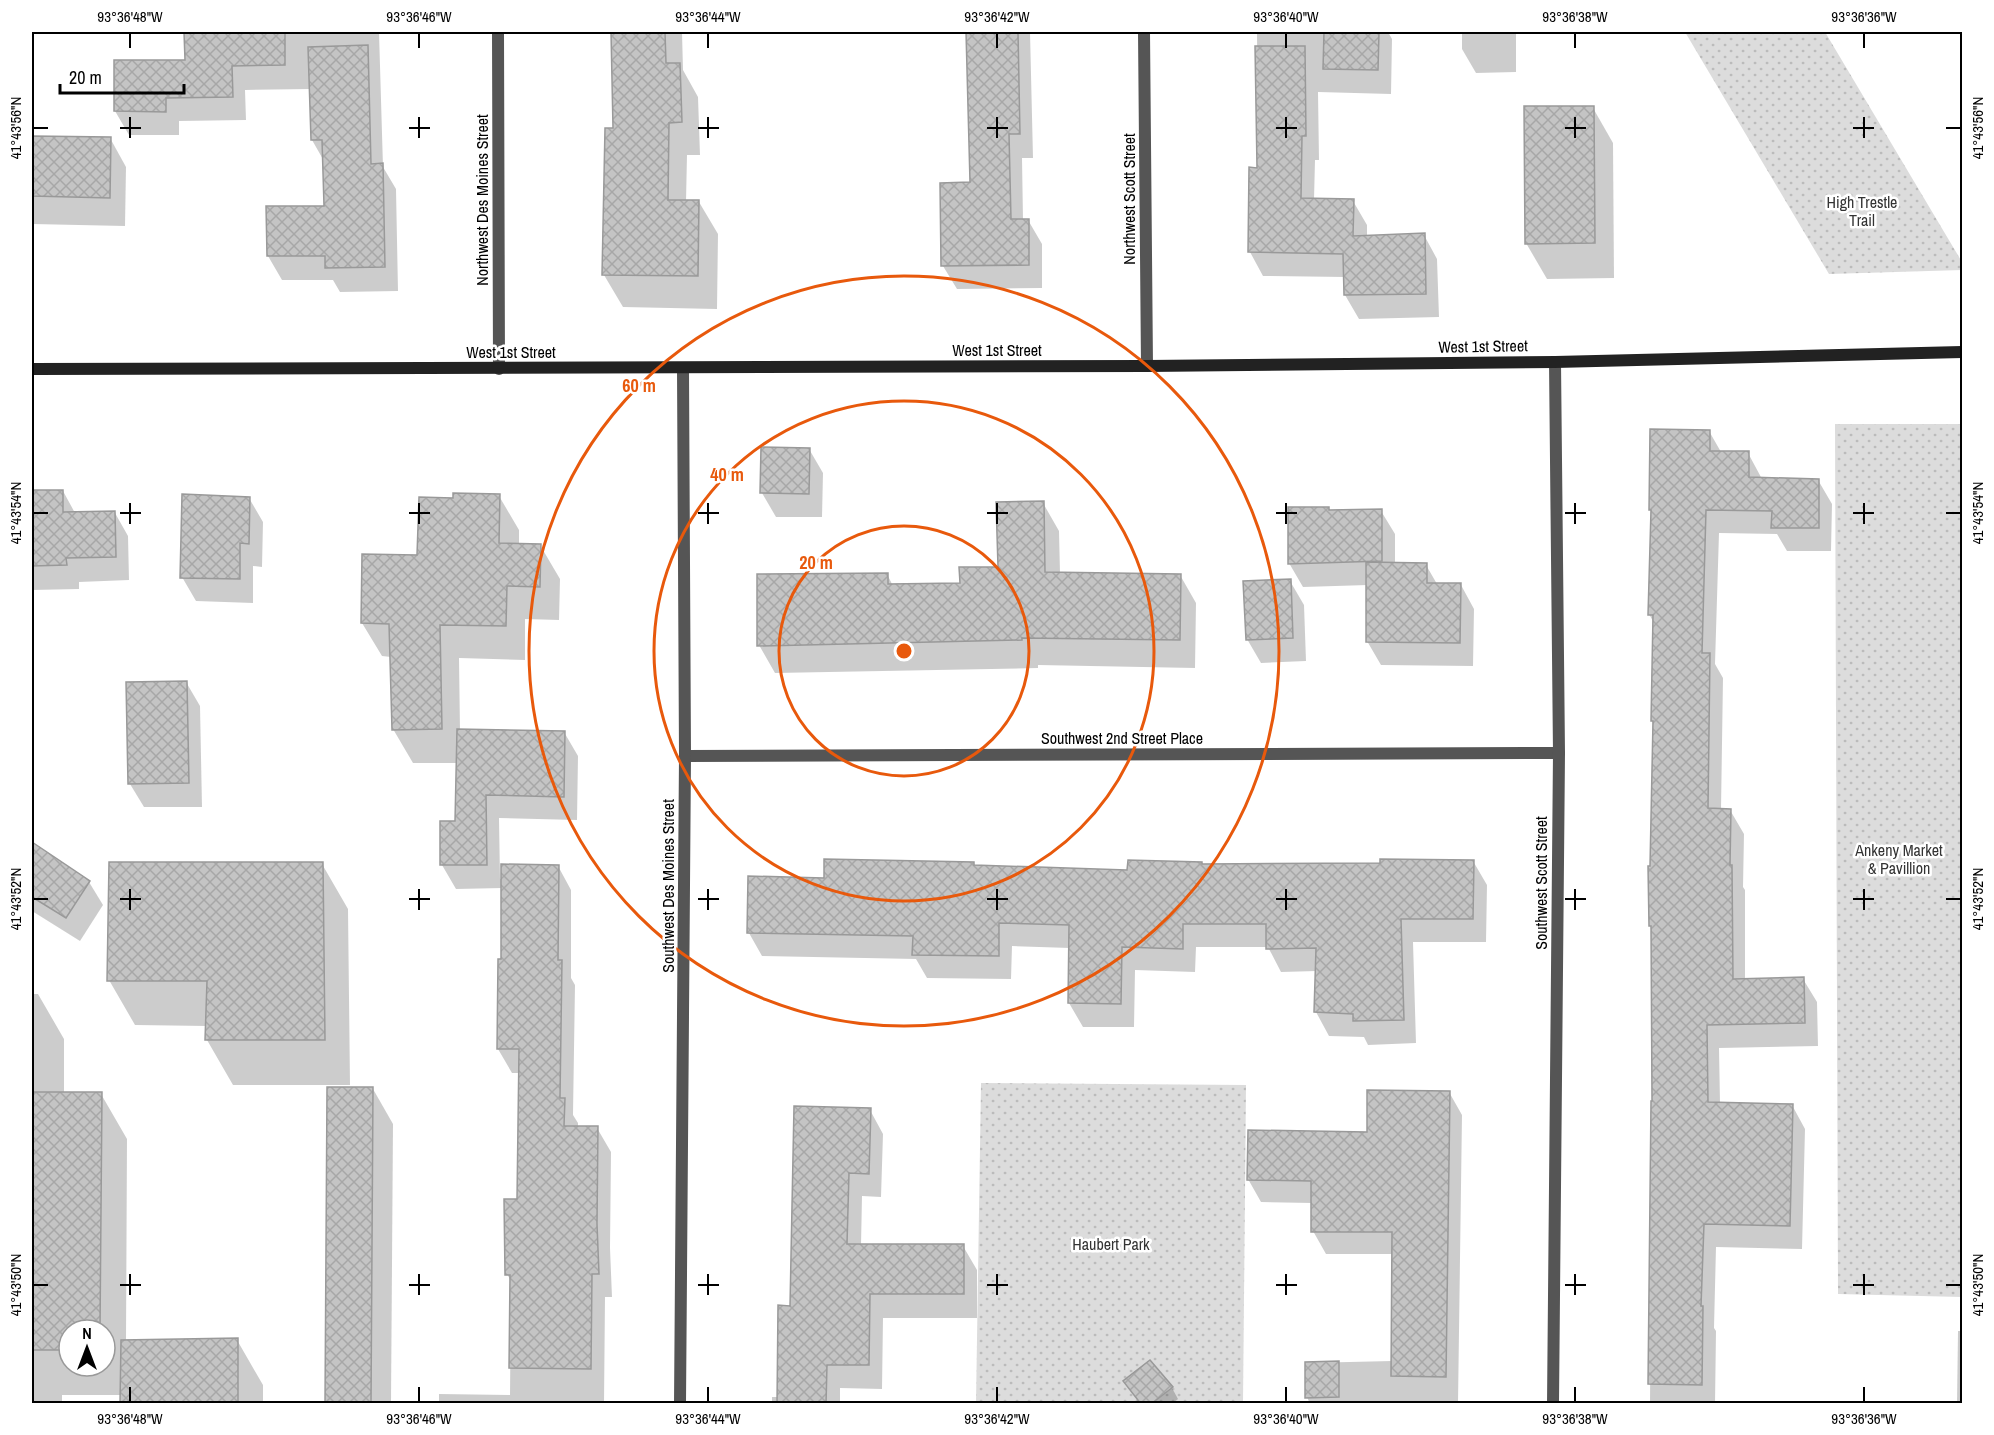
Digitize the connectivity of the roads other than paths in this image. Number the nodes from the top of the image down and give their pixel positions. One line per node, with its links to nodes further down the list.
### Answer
1 (498, 32): 7 (street, Northwest Des Moines Street)
2 (1144, 32): 5 (street, Northwest Scott Street)
3 (1962, 352): 4 (main road, West 1st Street)
4 (1555, 362): 5 (main road, West 1st Street); 9 (street, Southwest Scott Street)
5 (1147, 366): 8 (main road, West 1st Street)
6 (32, 369): 7 (main road, West 1st Street)
7 (499, 369): 8 (main road, West 1st Street)
8 (683, 369): 10 (street, Southwest Des Moines Street)
9 (1559, 753): 10 (street, Southwest 2nd Street Place); 12 (street, Southwest Scott Street)
10 (685, 756): 11 (street, Southwest Des Moines Street)
11 (680, 1404)
12 (1553, 1404)

